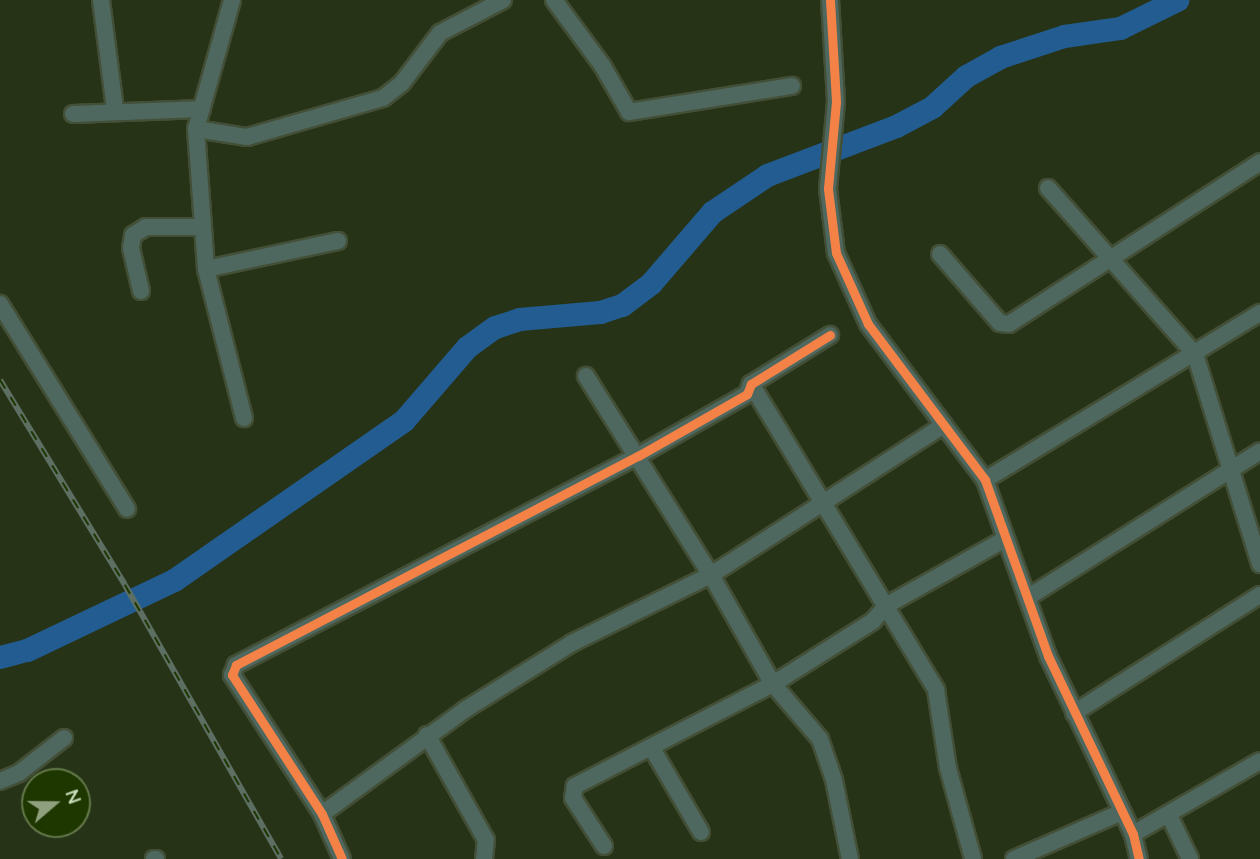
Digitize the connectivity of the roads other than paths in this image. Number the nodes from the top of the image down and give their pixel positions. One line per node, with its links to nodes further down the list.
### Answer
1 (101, 0): 8 (street)
2 (232, 0): 7 (street)
3 (503, 0): 10 (street)
4 (554, 0): 6 (street)
5 (831, 0): 26 (street)
6 (792, 86)
7 (202, 109): 8 (street); 10 (street)
8 (115, 110): 9 (street)
9 (73, 114)
10 (196, 129): 13 (street)
11 (1260, 162): 16 (street)
12 (1048, 188): 16 (street)
13 (203, 227): 17 (street); 18 (street)
14 (338, 241): 17 (street)
15 (940, 254): 16 (street)
16 (1108, 260): 22 (street)
17 (206, 269): 25 (street)
18 (141, 291)
19 (0, 304): 32 (street)
20 (1260, 313): 22 (street)
21 (830, 335): 24 (street)
22 (1195, 354): 29 (street); 30 (street)
23 (586, 376): 28 (street)
24 (751, 383): 28 (street); 31 (street)
25 (244, 418)
26 (944, 425): 30 (street); 31 (street)
27 (1260, 451): 29 (street)
28 (638, 456): 35 (street); 47 (street)
29 (1228, 470): 34 (street); 37 (street)
30 (985, 480): 33 (street)
31 (822, 502): 35 (street); 38 (street)
32 (127, 509)
33 (1005, 539): 37 (street); 38 (street)
34 (1260, 564)
35 (711, 575): 39 (street); 41 (street)
36 (1260, 595): 40 (street)
37 (1027, 598): 40 (street)
38 (887, 605): 39 (street); 55 (street)
39 (773, 684): 43 (street); 54 (street)
40 (1073, 713): 46 (street)
41 (427, 734): 47 (street); 53 (street)
42 (64, 738): 45 (street)
43 (653, 750): 49 (street); 51 (street)
44 (1260, 761): 48 (street)
45 (0, 780)
46 (1122, 812): 50 (street); 56 (street)
47 (322, 814): 52 (street)
48 (1168, 815): 50 (street); 58 (street)
49 (701, 832)
50 (1133, 835): 57 (street)
51 (604, 846)
52 (342, 859)
53 (484, 859)
54 (850, 859)
55 (973, 859)
56 (1014, 859)
57 (1139, 859)
58 (1190, 859)

